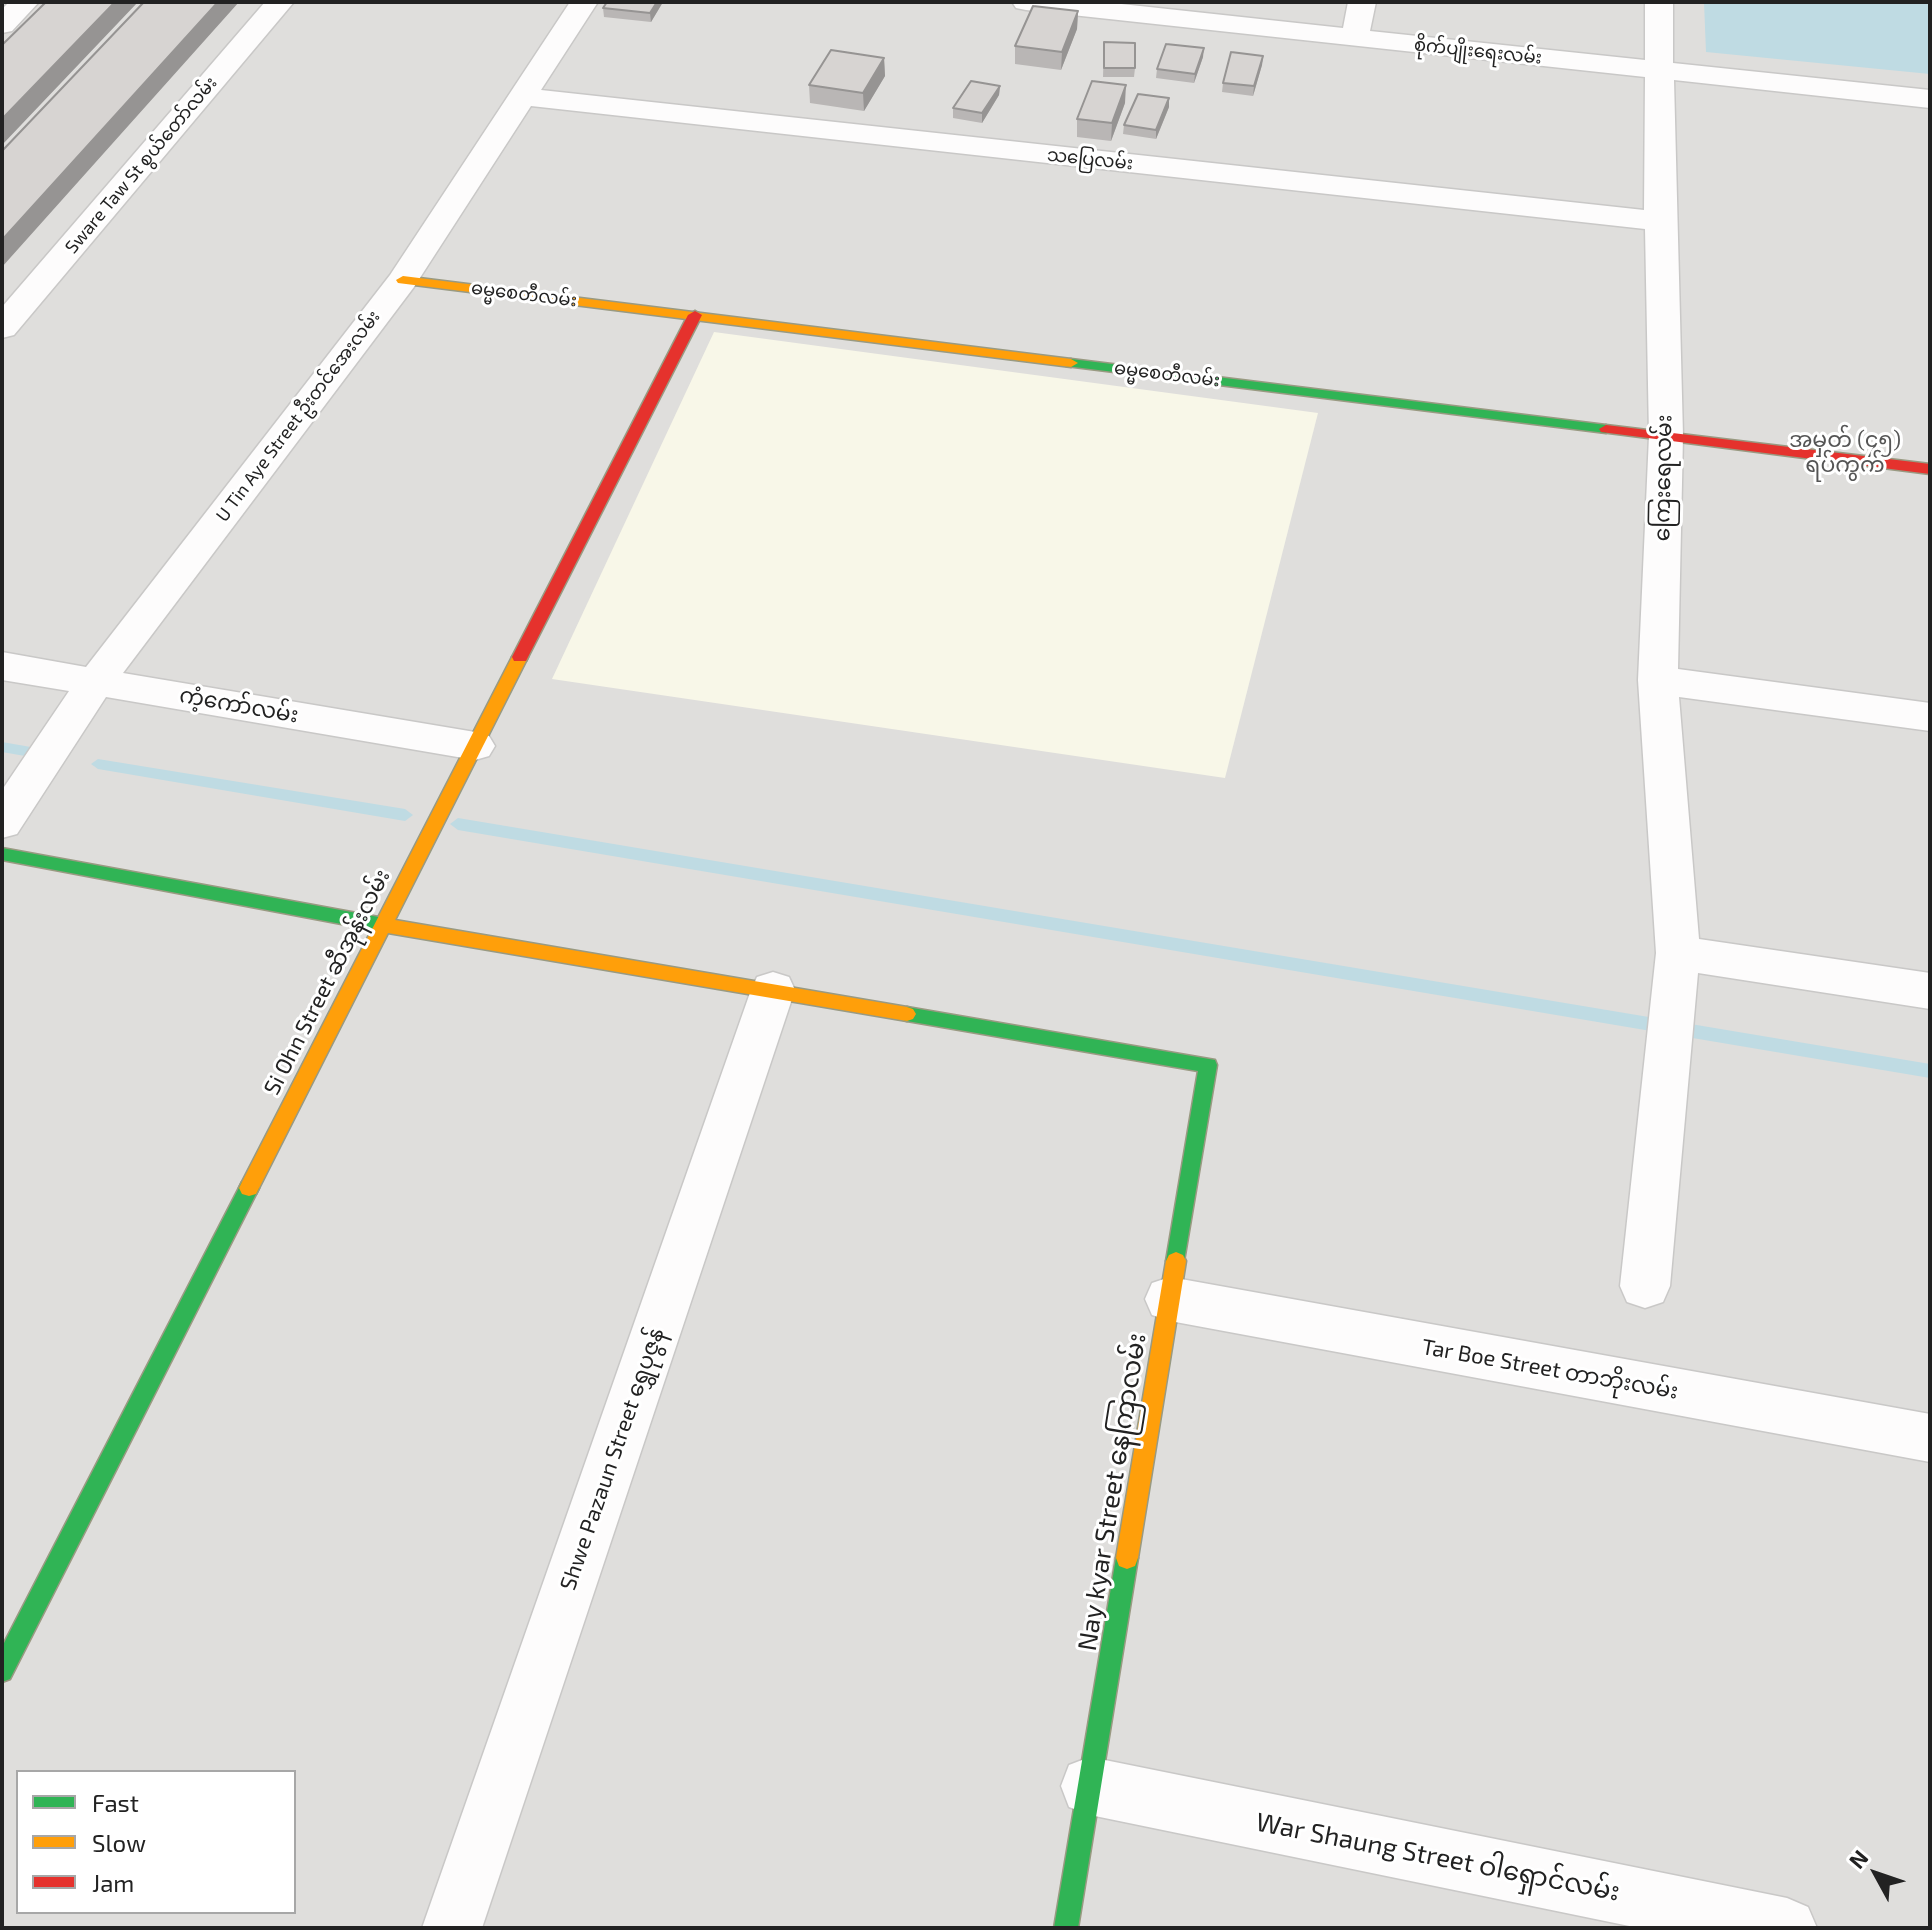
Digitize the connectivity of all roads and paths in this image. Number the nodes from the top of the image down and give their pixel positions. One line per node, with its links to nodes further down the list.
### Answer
1 (25, 2): 8 (street)
2 (280, 2): 16 (street, Sware Taw St စွယ်တော်လမ်း)
3 (584, 2): 11 (street, U Tin Aye Street ဦးတင်အေးလမ်း)
4 (1026, 2): 7 (street, စိုက်ပျိုးရေးလမ်း)
5 (1362, 2): 9 (street)
6 (1659, 2): 10 (street, ကြေးရေလမ်း)
7 (1100, 6): 9 (street, စိုက်ပျိုးရေးလမ်း)
8 (2, 25)
9 (1355, 37): 10 (street, စိုက်ပျိုးရေးလမ်း)
10 (1660, 70): 12 (street, စိုက်ပျိုးရေးလမ်း); 13 (street, ကြေးရေလမ်း)
11 (521, 96): 13 (street, သပြေလမ်း); 14 (street, U Tin Aye Street ဦးတင်အေးလမ်း)
12 (1930, 99)
13 (1660, 221): 17 (street, ကြေးရေလမ်း)
14 (403, 280): 15 (street, ဓမ္မစေတီလမ်း); 21 (street, U Tin Aye Street ဦးတင်အေးလမ်း)
15 (695, 315): 17 (street, ဓမ္မစေတီလမ်း); 23 (street, Si Ohn Street ဆီအုန်းလမ်း)
16 (2, 328)
17 (1666, 436): 18 (street, ဓမ္မစေတီလမ်း); 20 (street, ကြေးရေလမ်း)
18 (1930, 469)
19 (2, 666): 21 (street, ကံ့ကော်လမ်း)
20 (1658, 680): 22 (street); 27 (street, ကြေးရေလမ်း)
21 (96, 681): 23 (street, ကံ့ကော်လမ်း); 24 (street, U Tin Aye Street ဦးတင်အေးလမ်း)
22 (1930, 717)
23 (475, 746): 26 (street, Si Ohn Street ဆီအုန်းလမ်း)
24 (2, 823)
25 (2, 854): 26 (street)
26 (383, 925): 28 (street); 33 (street, Si Ohn Street ဆီအုန်းလမ်း)
27 (1678, 953): 29 (street); 30 (street, ကြေးရေလမ်း)
28 (773, 990): 31 (street, Nay kyar Street နေကြာလမ်း); 35 (street, Shwe Pazaun Street ရွှေပုဇွန်)
29 (1930, 991)
30 (1645, 1286)
31 (1170, 1299): 32 (street, Tar Boe Street တာဘိုးလမ်း); 34 (street, Nay kyar Street နေကြာလမ်း)
32 (1930, 1438)
33 (2, 1671)
34 (1090, 1786): 36 (street, Nay kyar Street နေကြာလမ်း); 37 (street, War Shaung Street ဝါရှောင်လမ်း)
35 (452, 1928)
36 (1066, 1928)
37 (1787, 1928)

